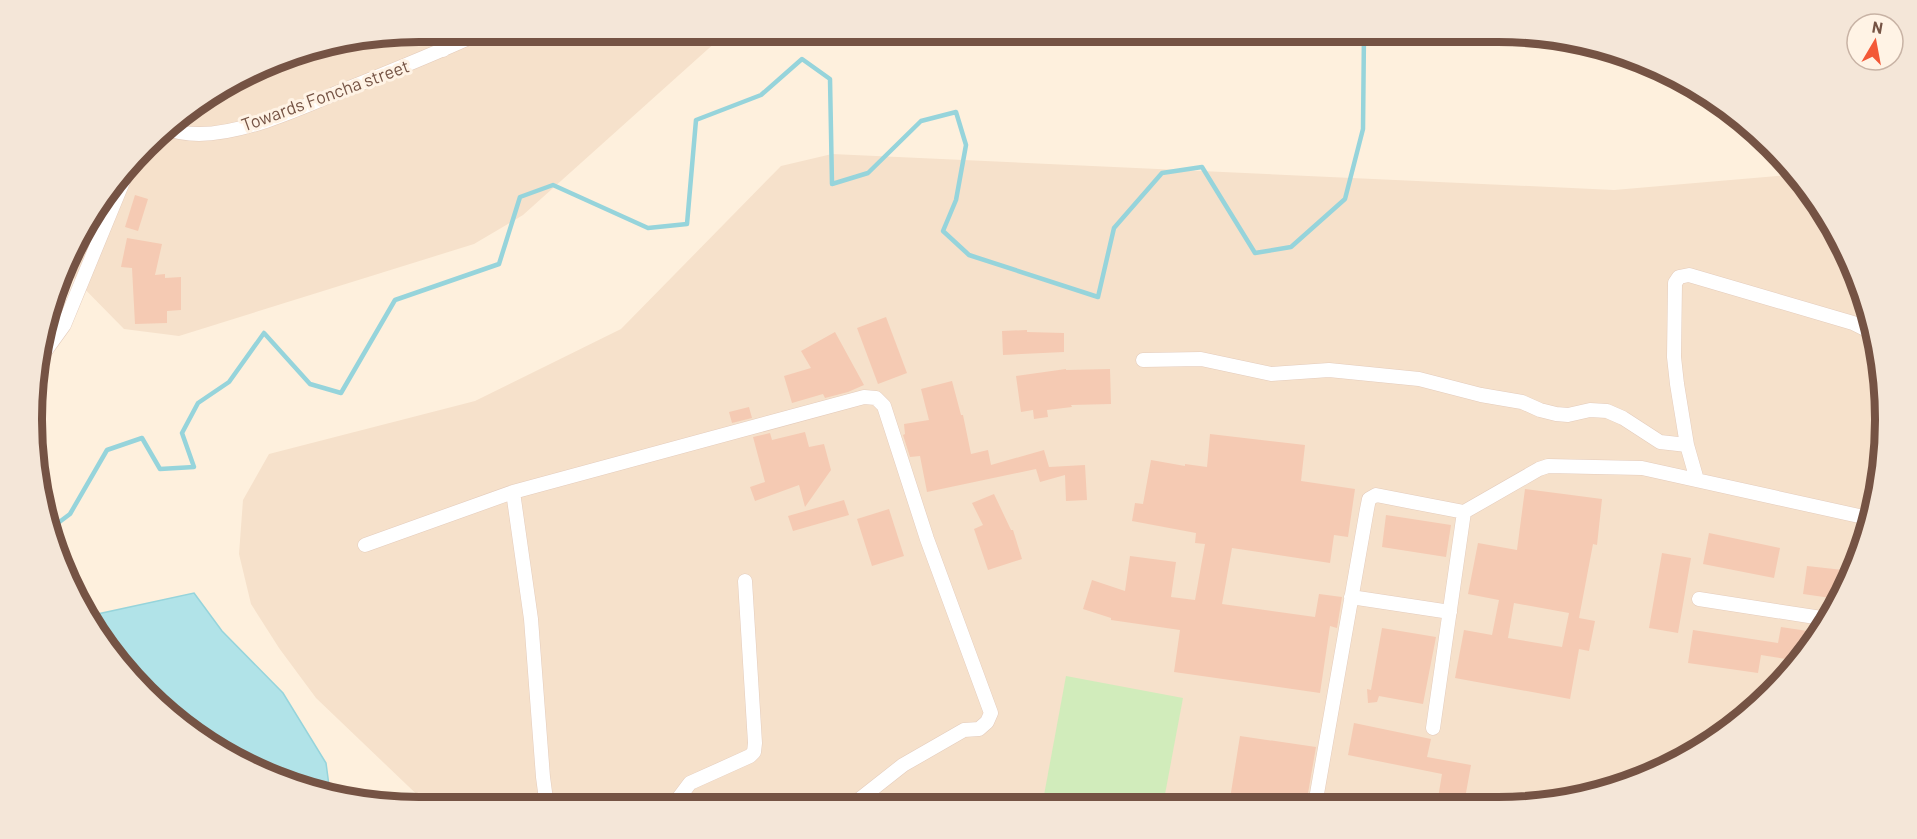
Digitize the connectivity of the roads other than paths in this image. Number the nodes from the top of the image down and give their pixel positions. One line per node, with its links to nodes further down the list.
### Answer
1 (439, 42): 3 (street)
2 (460, 42): 3 (street, Towards Foncha street)
3 (443, 50): 4 (street, Towards Foncha street)
4 (176, 132)
5 (119, 191): 7 (street)
6 (1864, 328): 9 (street)
7 (49, 346)
8 (1143, 360): 9 (street)
9 (1687, 445): 10 (street)
10 (1697, 480): 12 (street); 13 (street)
11 (513, 492): 14 (street); 21 (street); 23 (street)
12 (1464, 512): 16 (street); 18 (street)
13 (1862, 517)
14 (365, 545)
15 (745, 581): 22 (street)
16 (1351, 597): 18 (street); 24 (street)
17 (1699, 599): 19 (street)
18 (1450, 612): 20 (street)
19 (1818, 617)
20 (1433, 728)
21 (546, 797)
22 (680, 797)
23 (862, 797)
24 (1316, 797)

